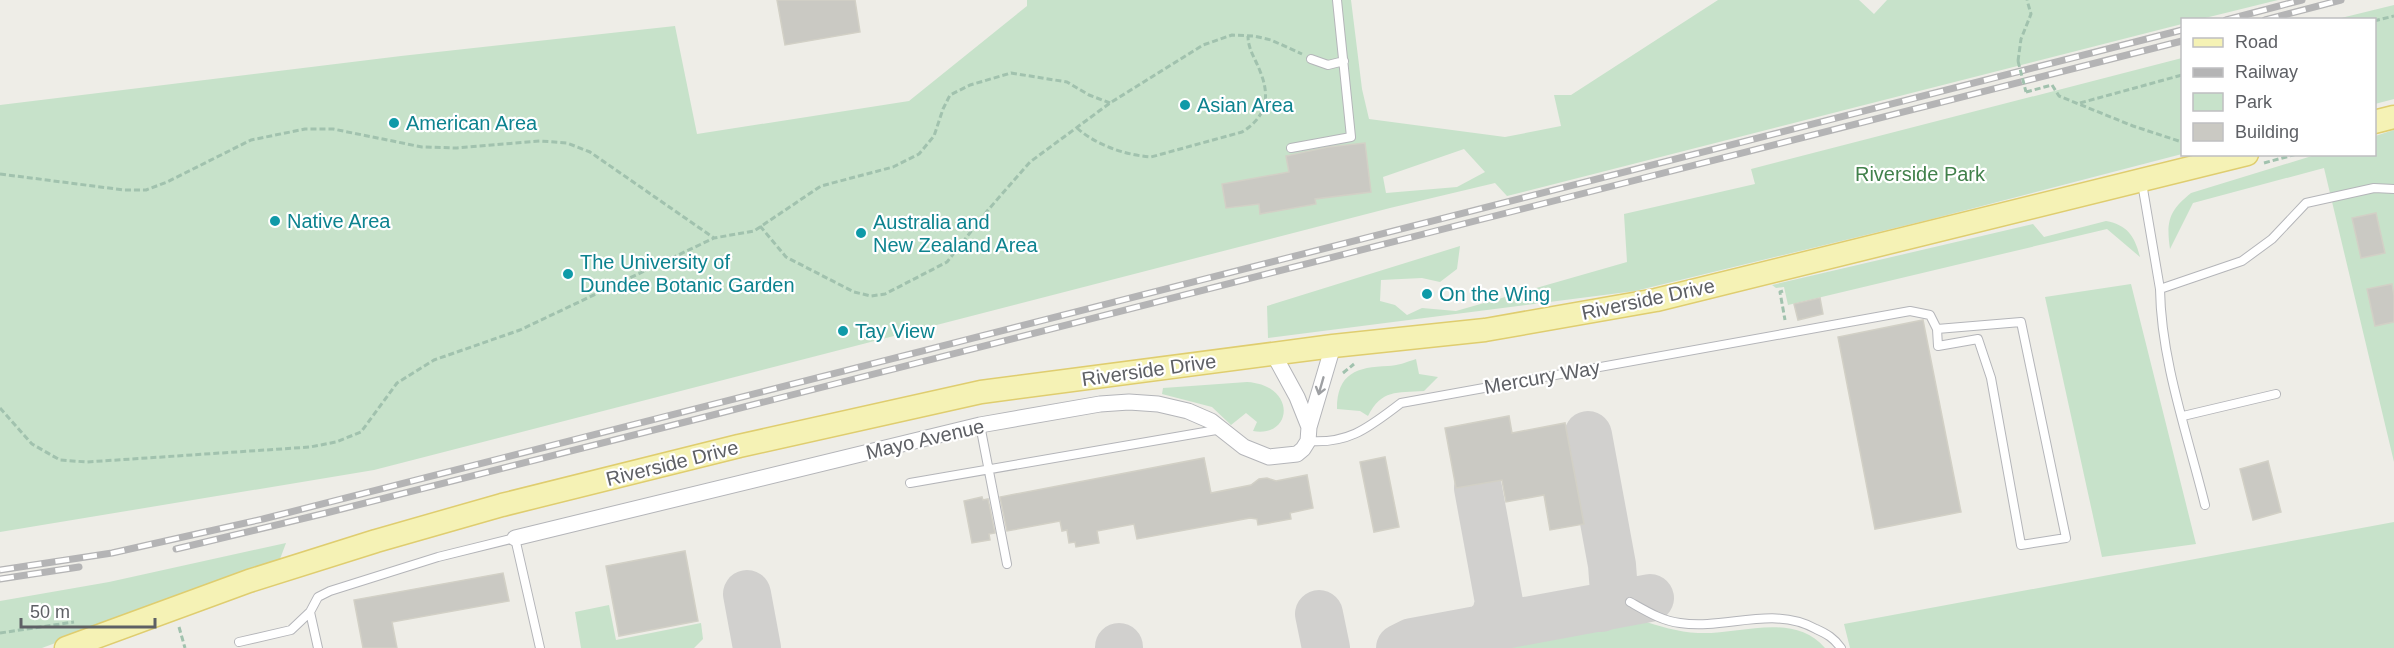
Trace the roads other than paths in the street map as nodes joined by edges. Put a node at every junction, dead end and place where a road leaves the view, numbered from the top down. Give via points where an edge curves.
1 (1337, 0) edge
2 (1311, 59) road end
3 (1344, 61) junction
4 (2394, 117) edge
5 (2376, 122) edge
6 (1291, 148) dead end
7 (2239, 156) edge
8 (2142, 181) junction
9 (2394, 189) edge
10 (2160, 289) junction
11 (1937, 329) junction
12 (1333, 346) junction
13 (1273, 353) junction
14 (2276, 394) dead end
15 (2183, 416) junction
16 (980, 425) junction
17 (1222, 429) junction
18 (1308, 434) junction
19 (988, 470) junction
20 (910, 483) dead end
21 (2205, 505) dead end
22 (515, 538) junction
23 (1006, 564) dead end
24 (1630, 602) dead end
25 (310, 612) junction
26 (239, 642) dead end
27 (66, 648) edge
28 (318, 648) edge
29 (540, 648) edge
30 (1841, 648) edge

1 - 3 lane
2 - 3 lane via 1328,65
3 - 6 lane via 1351,137
4 - 5 main road
7 - 8 main road, Riverside Drive
8 - 10 lane
8 - 12 main road, Riverside Drive via 1656,300 1485,330
9 - 10 lane via 2374,188 2306,203 2272,239 2242,261
10 - 15 lane via 2168,360
11 - 11 lane via 1938,346 1978,339 1991,378 2021,545 2066,538 2021,322
11 - 18 lane, Mercury Way via 1930,315 1910,311 1401,403 1357,435 1324,443
12 - 13 main road, Riverside Drive
12 -> 18 street
13 - 18 street
13 - 27 main road, Riverside Drive via 981,392 739,446 376,541 249,581
14 - 15 lane
15 - 21 lane
16 - 17 street, Mayo Avenue via 1129,402 1188,411
16 - 19 lane
16 - 22 street, Mayo Avenue
17 - 18 street, Mayo Avenue via 1244,447 1269,457 1297,454 1303,450
17 - 19 lane
19 - 20 lane
19 - 23 lane
22 - 25 lane via 330,591 318,597
22 - 29 lane
24 - 30 lane via 1679,623 1792,619 1835,639
25 - 26 lane via 291,630
25 - 28 lane

